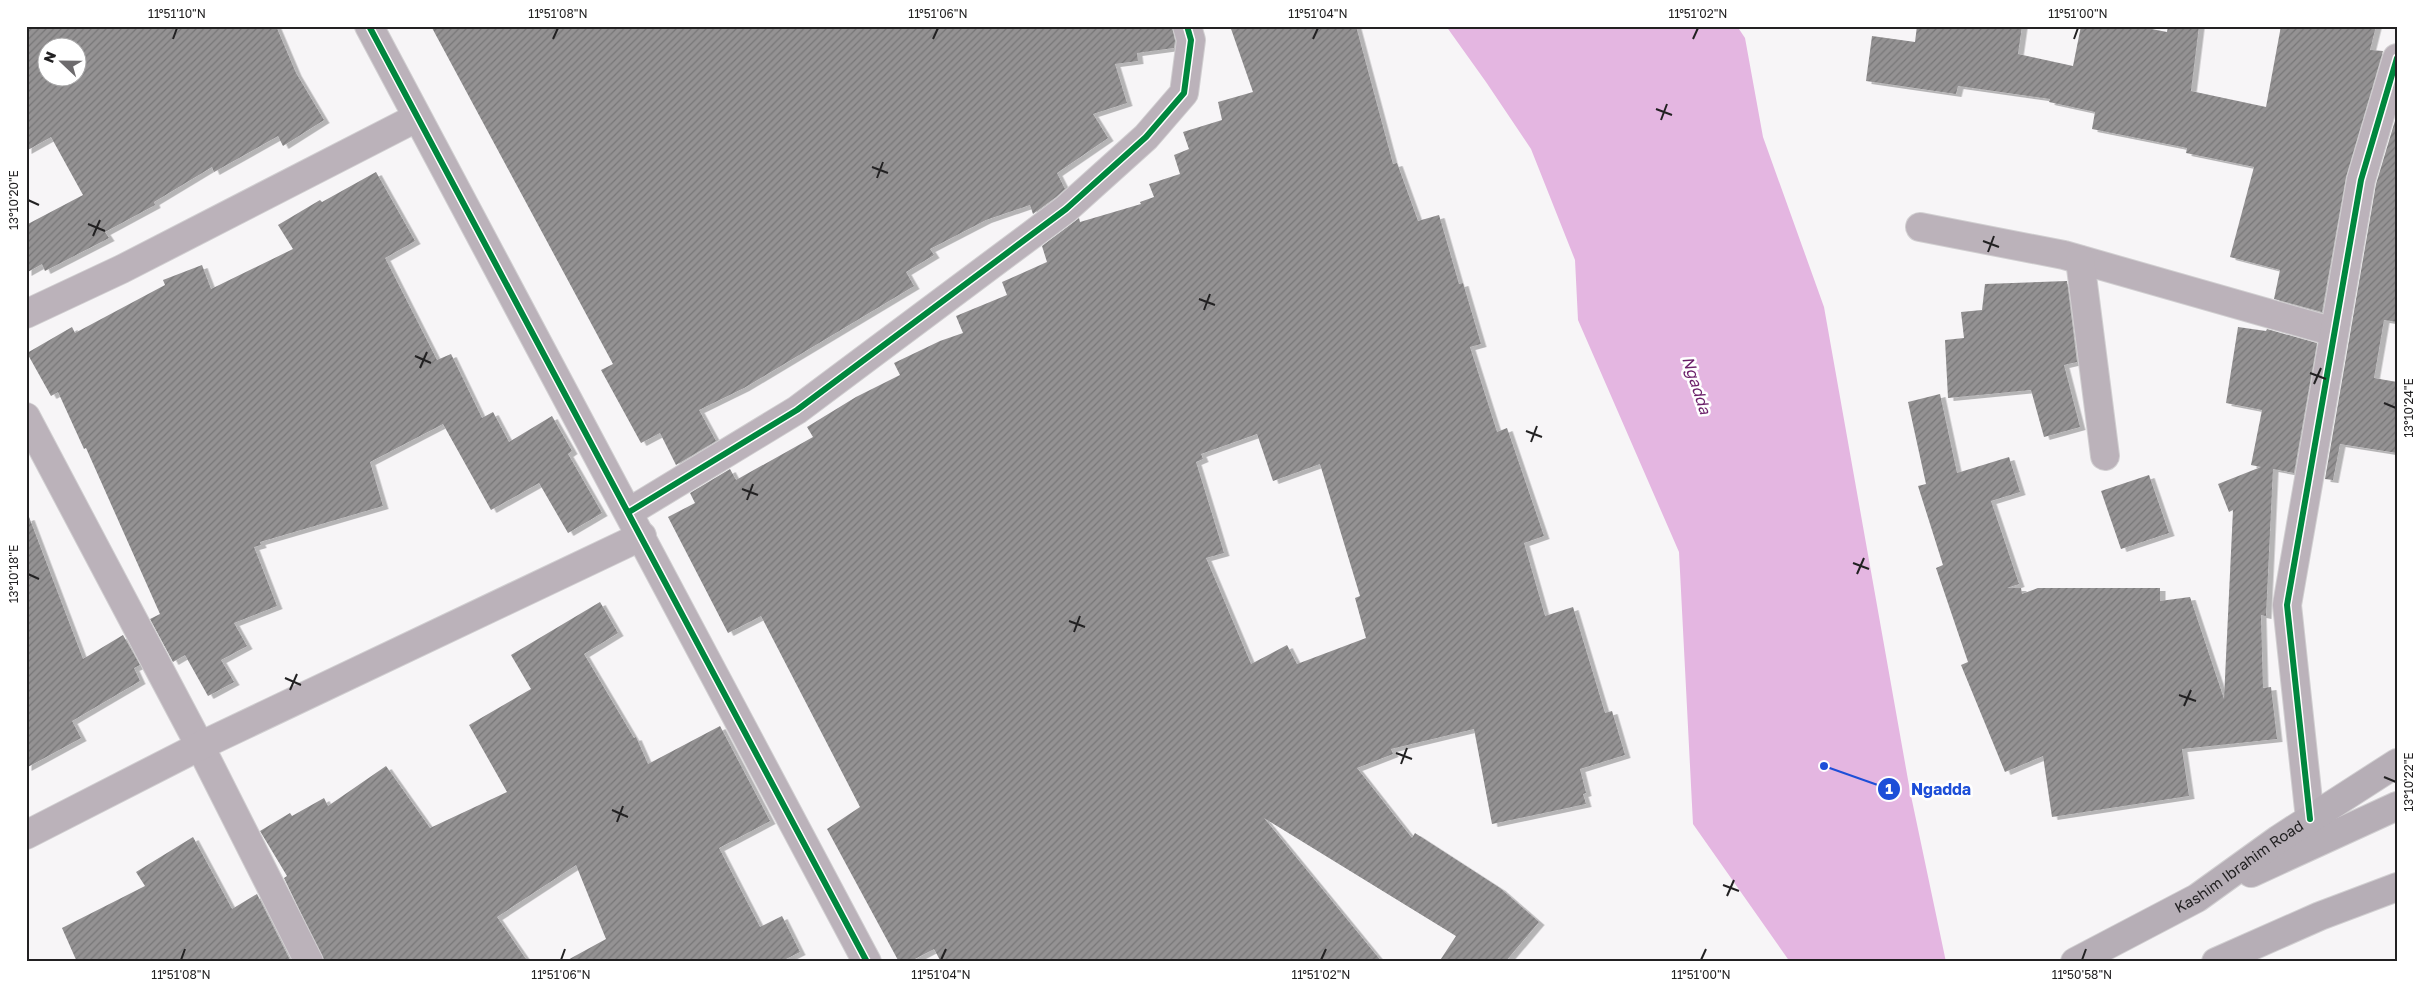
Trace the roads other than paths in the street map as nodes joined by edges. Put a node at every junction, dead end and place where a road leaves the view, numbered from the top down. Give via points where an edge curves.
1 (369, 26) edge
2 (1187, 26) edge
3 (2397, 58) edge
4 (416, 118) junction
5 (1920, 227) dead end
6 (2080, 260) junction
7 (26, 314) edge
8 (2334, 332) junction
9 (26, 417) edge
10 (2105, 456) dead end
11 (629, 512) junction
12 (642, 536) junction
13 (200, 746) junction
14 (2397, 763) edge
15 (2397, 806) edge
16 (2310, 819) junction
17 (26, 835) edge
18 (2397, 887) edge
19 (2197, 898) junction
20 (862, 960) edge
21 (308, 962) edge
22 (2075, 962) edge
23 (2216, 962) edge

1 - 4 street
2 - 11 street via 1191,40 1184,93 1146,137 1066,209 796,410
3 - 8 street via 2361,180
4 - 7 street via 122,269
4 - 11 street
5 - 6 street
6 - 8 street
6 - 10 street
8 - 16 street via 2287,605
9 - 13 street
11 - 12 street
12 - 13 street
12 - 20 street
13 - 17 street
13 - 21 street
14 - 16 highway, Kashim Ibrahim Road
15 - 19 highway
16 - 19 highway, Kashim Ibrahim Road
18 - 23 highway via 2320,916
19 - 22 highway, Kashim Ibrahim Road

